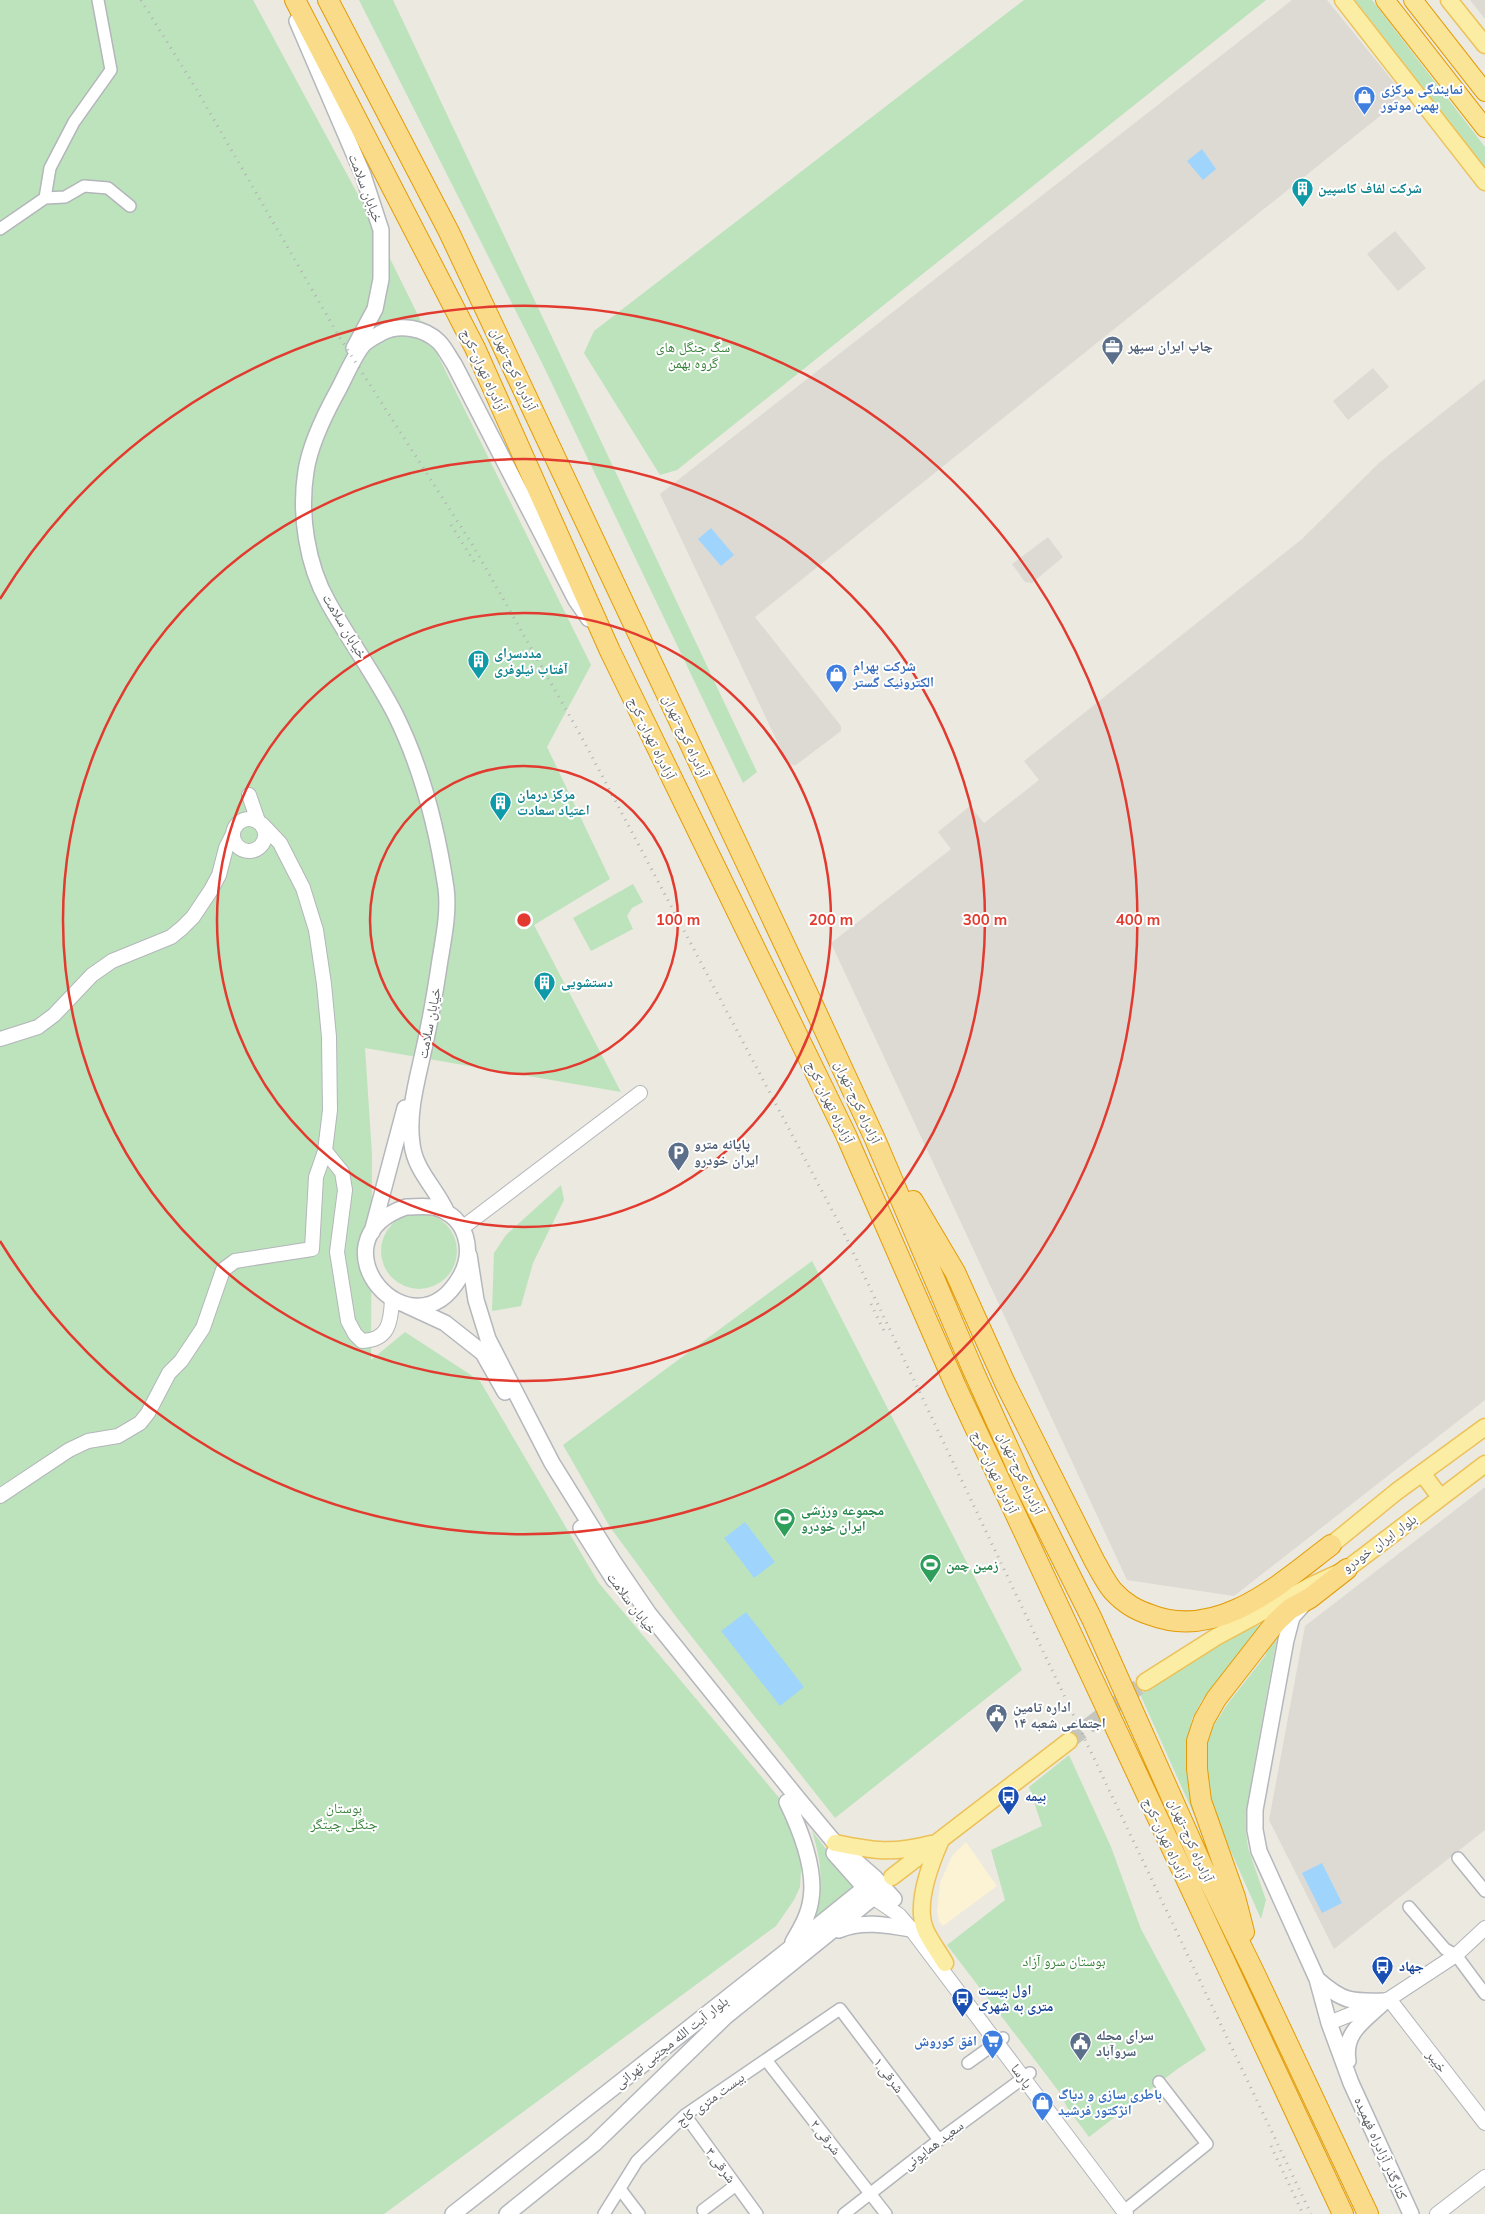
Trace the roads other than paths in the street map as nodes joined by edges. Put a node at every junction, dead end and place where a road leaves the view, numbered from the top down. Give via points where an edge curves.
1 (98, 0) edge
2 (289, 0) edge
3 (295, 0) edge
4 (328, 0) edge
5 (1343, 0) edge
6 (1385, 0) edge
7 (1413, 0) edge
8 (1449, 0) edge
9 (1485, 45) edge
10 (1485, 92) edge
11 (1485, 128) edge
12 (1485, 182) edge
13 (45, 198) junction
14 (130, 206) dead end
15 (0, 229) edge
16 (610, 651) junction
17 (369, 675) junction
18 (240, 821) junction
19 (260, 823) junction
20 (233, 834) junction
21 (250, 851) junction
22 (291, 861) junction
23 (222, 867) junction
24 (0, 1039) edge
25 (640, 1093) dead end
26 (875, 1139) junction
27 (325, 1151) junction
28 (447, 1213) junction
29 (462, 1228) junction
30 (372, 1232) junction
31 (469, 1255) junction
32 (392, 1299) junction
33 (406, 1305) junction
34 (1485, 1427) edge
35 (1485, 1464) edge
36 (1422, 1473) junction
37 (0, 1496) edge
38 (1440, 1498) junction
39 (1331, 1545) joint
40 (1347, 1569) junction
41 (1310, 1598) junction
42 (1145, 1682) tunnel mouth
43 (1069, 1741) tunnel mouth
44 (787, 1802) junction
45 (940, 1842) junction
46 (835, 1843) junction
47 (1458, 1858) dead end
48 (881, 1888) junction
49 (1485, 1891) edge
50 (1409, 1907) dead end
51 (1485, 1928) edge
52 (911, 1929) junction
53 (828, 1934) junction
54 (788, 1950) junction
55 (1456, 1955) junction
56 (945, 1962) junction
57 (1254, 1970) junction
58 (1317, 1979) junction
59 (1485, 1994) edge
60 (1387, 2000) junction
61 (840, 2009) joint
62 (1330, 2023) junction
63 (1001, 2040) junction
64 (766, 2060) junction
65 (968, 2063) dead end
66 (1027, 2076) junction
67 (1159, 2082) dead end
68 (1351, 2083) junction
69 (684, 2116) junction
70 (1485, 2123) edge
71 (938, 2140) junction
72 (1485, 2177) edge
73 (736, 2184) junction
74 (620, 2189) junction
75 (870, 2194) junction
76 (702, 2210) dead end
77 (1128, 2211) edge
78 (1413, 2212) edge
79 (453, 2214) edge
80 (507, 2214) edge
81 (604, 2214) edge
82 (639, 2214) edge
83 (758, 2214) edge
84 (844, 2214) edge
85 (886, 2214) edge
86 (1343, 2214) edge
87 (1368, 2214) edge
88 (1437, 2214) edge

1 - 13 street via 111,70 74,122 50,168
2 - 17 main road, خیابان سلامت via 363,175 381,230 381,279 375,309 305,442 296,506 311,579 328,617
3 - 16 highway, آزادراه تهران-کرج via 475,348
4 - 26 highway, آزادراه کرج-تهران via 449,232
5 - 12 main road
6 - 11 highway
7 - 10 highway
8 - 9 main road
13 - 14 street via 65,197 84,186 108,188
13 - 15 street
16 - 17 main road, خیابان سلامت via 576,600 454,364 439,342 419,330 404,327 385,331 364,344 330,405 306,470 303,504 313,567 327,601
16 - 86 highway, آزادراه تهران-کرج via 846,1135 957,1389
17 - 28 main road, خیابان سلامت via 396,716 416,763 434,822 446,891 446,922 411,1126 416,1160 426,1180 440,1196
17 - 30 main road, خیابان سلامت via 401,744 419,797 433,849 437,888 434,963 402,1123
18 - 19 street via 248,818
18 - 19 street via 249,795
18 - 20 street
19 - 21 street via 265,840
19 - 22 street via 280,843
20 - 21 street via 239,848
20 - 23 street
21 - 22 street via 273,852
21 - 23 street
22 - 27 street via 316,930 324,984 330,1037 330,1110
23 - 24 street via 193,917 171,937 112,961 92,975 38,1027
25 - 29 street
26 - 39 highway via 955,1272 1005,1383 1095,1562 1112,1590 1131,1608 1163,1620 1195,1622 1218,1617 1239,1609 1285,1581
26 - 57 highway, آزادراه کرج-تهران via 1021,1476 1092,1619 1204,1870
27 - 32 street via 342,1172 345,1190 338,1252 348,1321 355,1334 362,1340 374,1340 385,1333
27 - 37 street via 316,1177 312,1249 235,1261 223,1270 203,1328 169,1373 140,1423 118,1436 88,1441 69,1450
28 - 29 main road
28 - 30 main road via 435,1208 406,1207 380,1220
29 - 31 main road
30 - 32 main road via 366,1247 366,1262 375,1284
31 - 33 main road via 453,1289 439,1300 423,1305
31 - 46 main road, خیابان سلامت via 476,1300 488,1339 552,1463 613,1561 650,1614
32 - 33 main road
33 - 44 main road, خیابان سلامت via 445,1323 483,1353 596,1555
34 - 36 main road, بلوار ایران خودرو
35 - 38 main road, بلوار ایران خودرو
36 - 38 main road
36 - 39 main road, بلوار ایران خودرو
38 - 40 main road, بلوار ایران خودرو
40 - 41 highway
40 - 42 main road, بلوار ایران خودرو via 1201,1646
41 - 57 highway via 1290,1609 1276,1622 1234,1674 1204,1720 1197,1741 1202,1801 1235,1897
41 - 58 main road via 1292,1617 1286,1640 1255,1810 1255,1830 1259,1851
43 - 45 main road
44 - 48 main road, خیابان سلامت
44 - 54 main road via 801,1832 812,1898 805,1922
45 - 46 main road via 908,1850 881,1852
45 - 48 main road
45 - 56 main road via 930,1863 922,1905 924,1928
46 - 48 main road, خیابان سلامت
47 - 49 street
48 - 52 street, پارسا
48 - 53 main road, بلوار آیت الله مجتبی تهرانی
48 - 54 main road, بلوار آیت الله مجتبی تهرانی
48 - 56 street, پارسا
50 - 55 street via 1445,1949
51 - 55 street
52 - 53 main road via 860,1925
52 - 63 street, پارسا
53 - 80 main road, بلوار آیت الله مجتبی تهرانی via 725,2017 594,2144
54 - 79 main road, بلوار آیت الله مجتبی تهرانی
55 - 59 street
55 - 60 street
56 - 63 street, پارسا
57 - 87 highway, آزادراه کرج-تهران
58 - 60 main road via 1334,1994 1348,2000
58 - 62 main road
60 - 62 street
60 - 68 main road via 1354,2030 1348,2040
60 - 70 street, خیبر
61 - 64 street, بیست متری کاج
61 - 71 street, ۱ شرقی
62 - 68 main road
63 - 65 street
63 - 66 street, پارسا
64 - 69 street, بیست متری کاج
64 - 75 street, ۲ شرقی
66 - 71 street, سعید همایونی
66 - 77 street, پارسا
67 - 77 street via 1207,2144
68 - 78 main road, کنارگذر آزادراه فهمیده
69 - 73 street, ۳ شرقی
69 - 74 street, بیست متری کاج via 637,2161
71 - 75 street, سعید همایونی
72 - 88 street
73 - 76 street
73 - 83 street, ۳ شرقی
74 - 81 street, بیست متری کاج
74 - 82 street
75 - 84 street, سعید همایونی
75 - 85 street, ۲ شرقی

